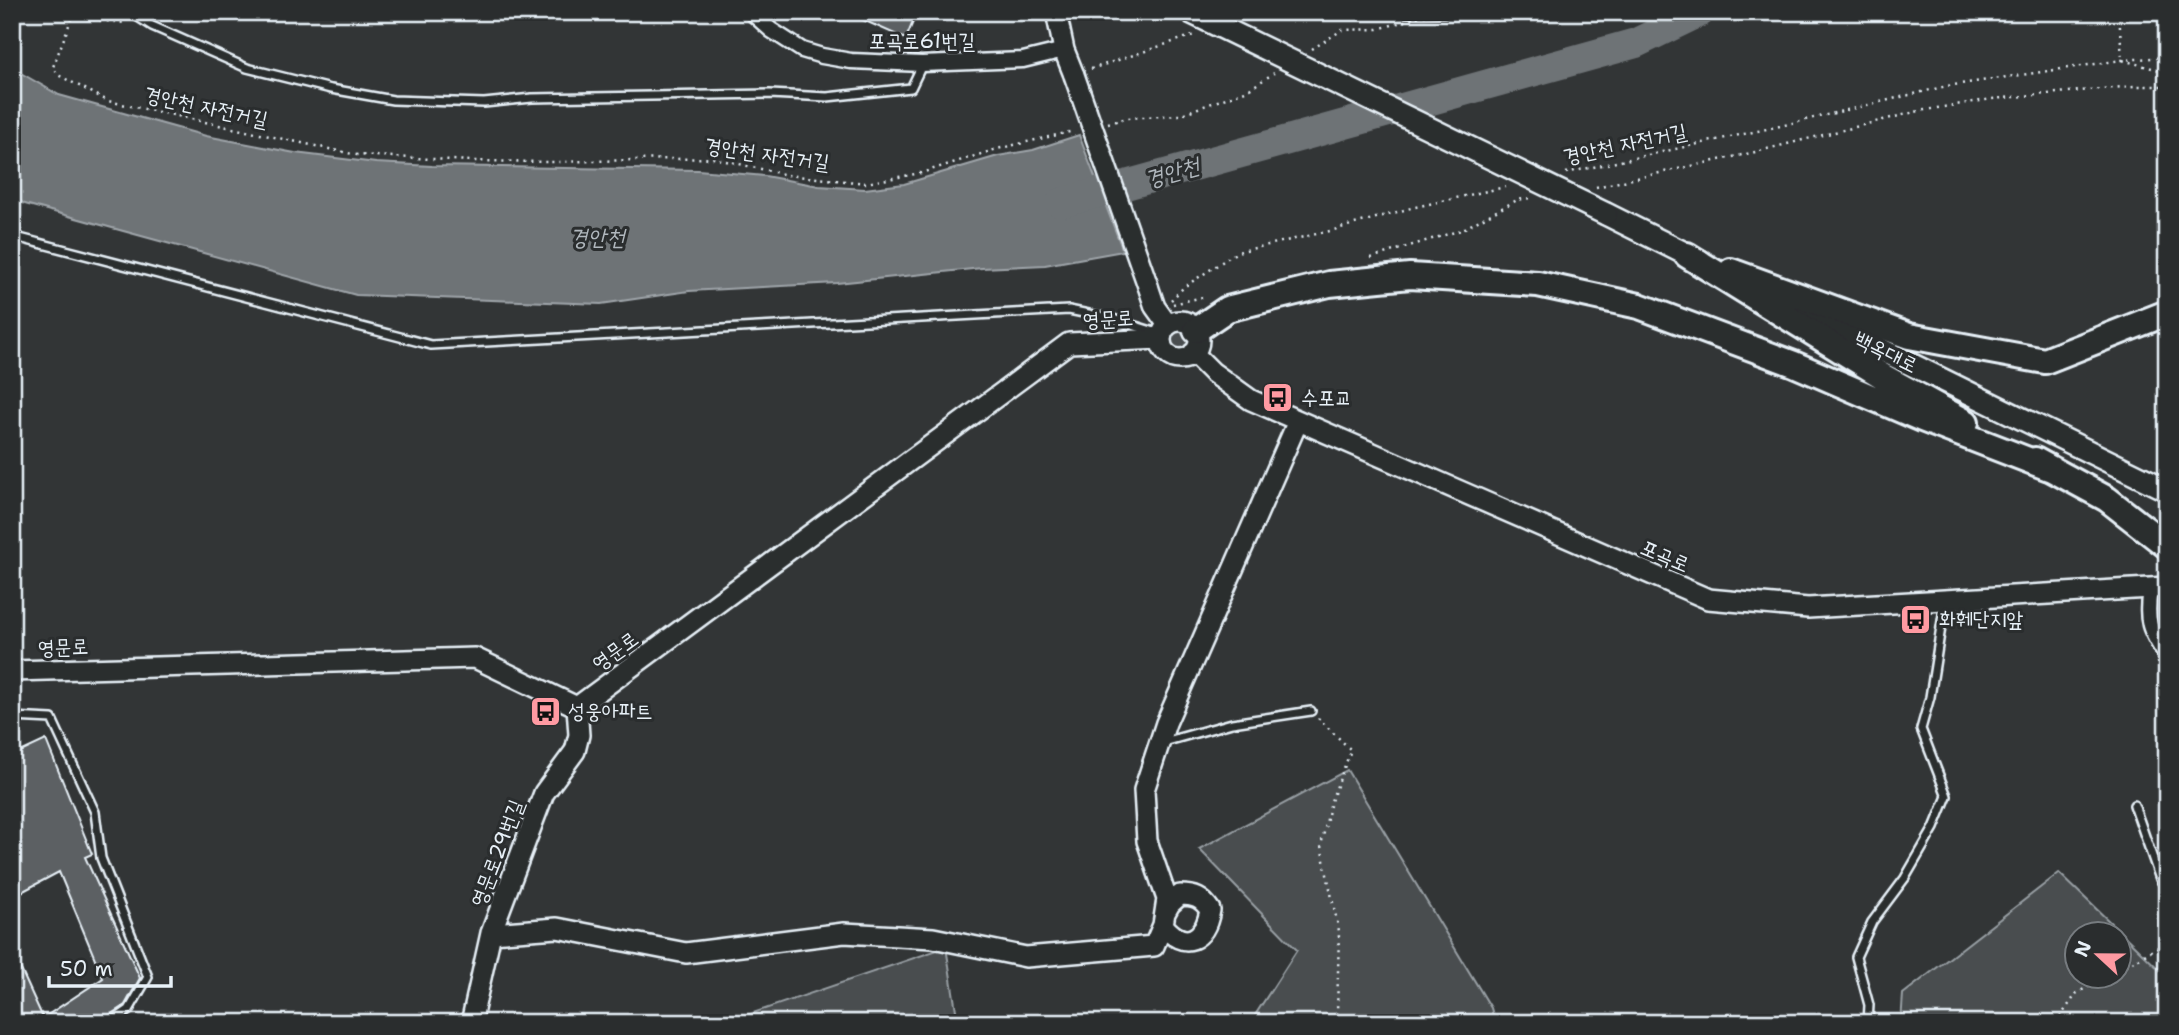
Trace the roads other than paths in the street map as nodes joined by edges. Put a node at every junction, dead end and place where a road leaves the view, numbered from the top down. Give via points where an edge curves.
1 (130, 12) edge
2 (751, 12) edge
3 (1056, 12) edge
4 (1190, 12) edge
5 (1064, 50) junction
6 (922, 64) junction
7 (12, 236) edge
8 (1687, 255) junction
9 (2167, 313) edge
10 (1164, 326) junction
11 (1194, 341) junction
12 (1298, 421) junction
13 (2049, 468) junction
14 (2167, 490) edge
15 (2167, 545) edge
16 (2158, 588) edge
17 (1946, 600) junction
18 (2167, 657) edge
19 (12, 671) edge
20 (577, 707) junction
21 (1311, 711) road end
22 (12, 717) edge
23 (1159, 743) junction
24 (2134, 805) dead end
25 (2167, 889) edge
26 (491, 933) junction
27 (110, 1023) edge
28 (471, 1023) edge
29 (1868, 1023) edge

1 - 6 lane via 247,68 393,100 484,103 532,98 827,97 911,88
2 - 6 street, 포곡로61번길 via 787,41 822,57
3 - 5 street
4 - 8 main road, 백옥대로, bridge
5 - 6 street, 포곡로61번길 via 1023,61
5 - 10 street, bridge
7 - 10 lane via 431,345 1069,310
8 - 9 highway via 1909,335 2045,361
8 - 13 highway via 1884,377
8 - 14 main road, 백옥대로
10 - 11 street via 1187,322
10 - 11 street via 1163,349 1172,358 1185,358
10 - 20 street, 영문로 via 1069,343
11 - 12 street, 포곡로 via 1212,372 1251,400
11 - 13 highway via 1227,309 1329,284 1410,276 1538,284 1639,306
12 - 17 street, 포곡로 via 1708,599 1808,608
12 - 23 street
13 - 15 highway via 2107,499
16 - 17 street, 포곡로
16 - 18 street via 2147,610 2151,633
17 - 29 lane via 1921,729 1947,796 1934,828 1905,878 1871,922 1856,957 1869,1005
19 - 20 street, 영문로 via 475,658
20 - 26 street, 영문로29번길 via 575,751 544,793
21 - 23 lane via 1232,723
22 - 27 lane via 52,719 95,812 101,858 148,977 130,1010
23 - 26 street via 1144,790 1147,841 1167,899 1154,946 1026,957 933,938 844,933 685,953 557,928
24 - 25 lane
26 - 28 street, 영문로29번길

